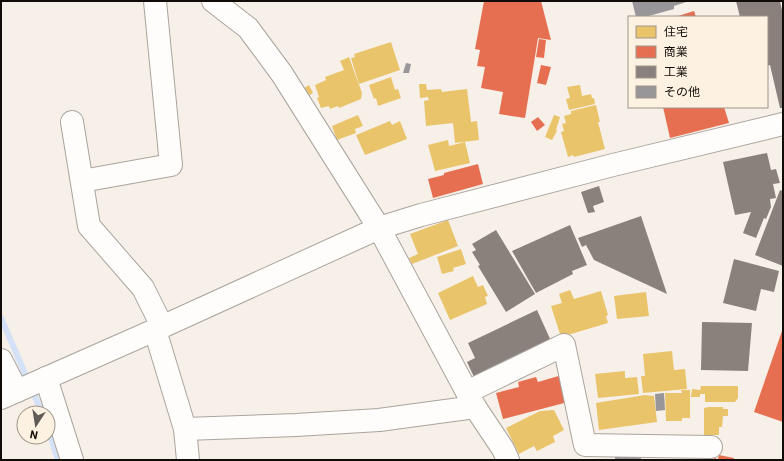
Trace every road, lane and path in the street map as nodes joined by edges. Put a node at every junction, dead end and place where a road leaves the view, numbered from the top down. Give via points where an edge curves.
1 (155, 1) edge
2 (214, 1) edge
3 (72, 122) dead end
4 (783, 124) edge
5 (82, 181) junction
6 (379, 228) junction
7 (159, 328) junction
8 (1, 360) edge
9 (44, 379) junction
10 (13, 393) edge
11 (471, 399) junction
12 (185, 429) junction
13 (711, 447) dead end
14 (72, 460) edge
15 (188, 460) edge
16 (508, 460) edge

1 - 5 street via 171,165
2 - 6 street via 248,28 282,74
3 - 5 street
4 - 6 street via 598,169
5 - 7 street via 89,226 143,288
6 - 7 street
6 - 11 street
7 - 9 street
7 - 12 street
8 - 10 street
9 - 10 street
9 - 14 street
11 - 12 street via 379,420
11 - 13 street via 564,345 585,445
11 - 16 street
12 - 15 street

